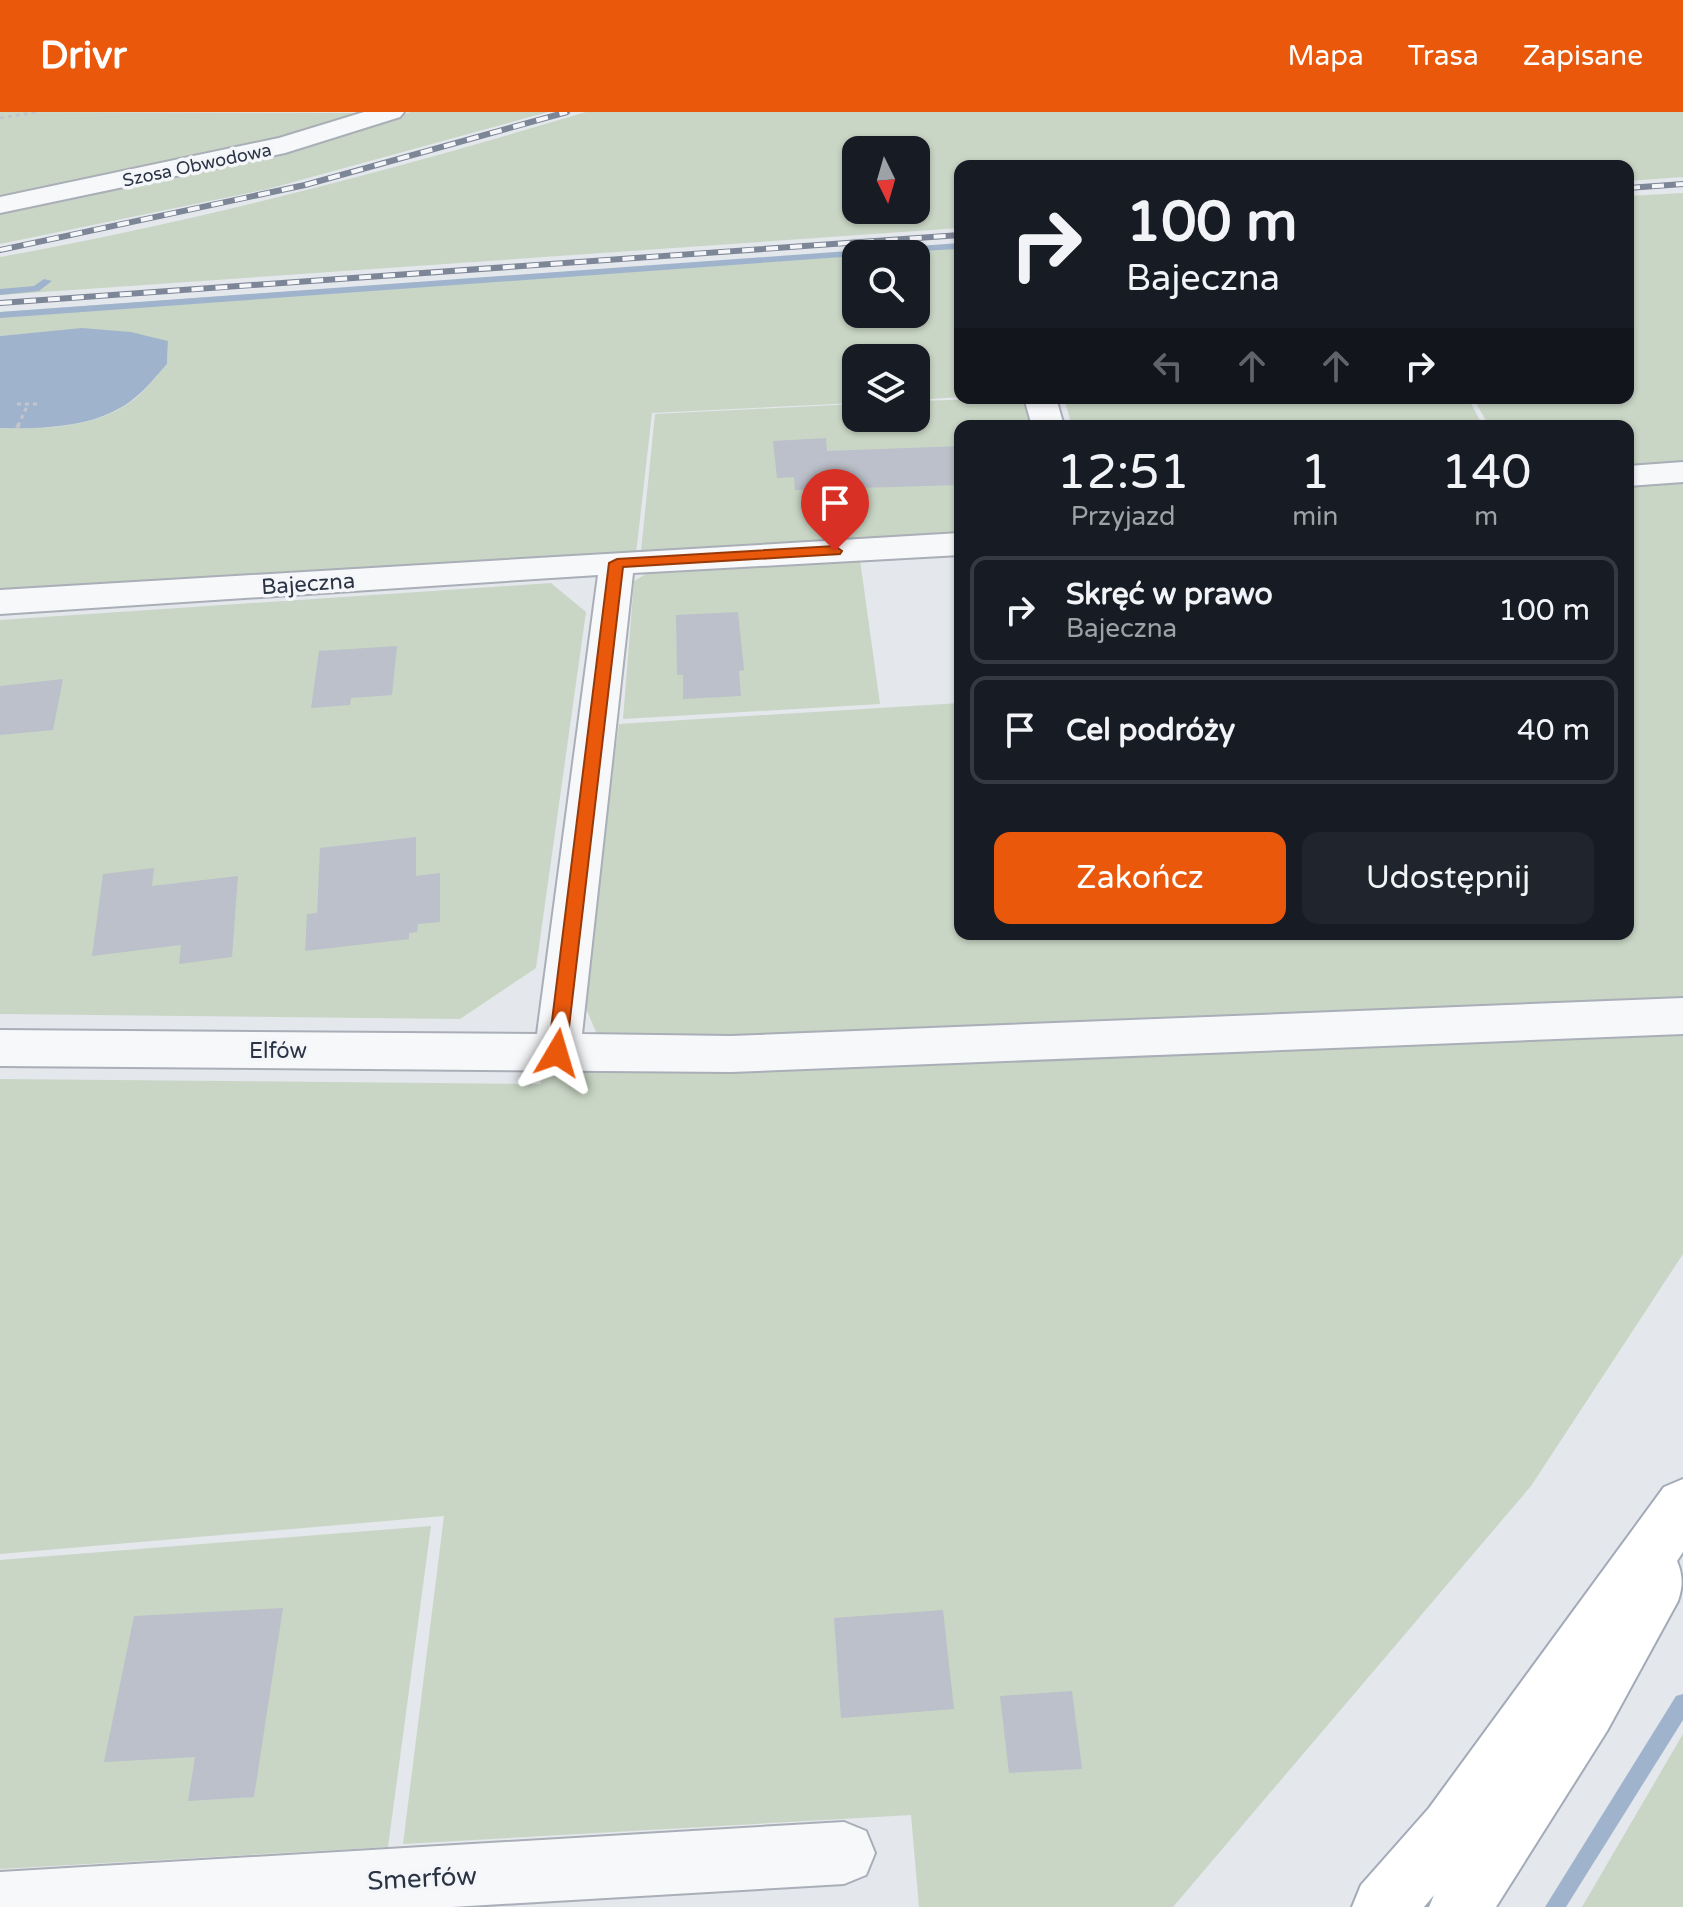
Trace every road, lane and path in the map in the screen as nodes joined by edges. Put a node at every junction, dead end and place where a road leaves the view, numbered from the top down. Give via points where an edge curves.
1 (37, 112) edge
2 (391, 112) edge
3 (0, 118) edge
4 (0, 205) edge
5 (17, 404) dead end
6 (28, 404) junction
7 (37, 404) dead end
8 (17, 428) dead end
9 (1683, 472) edge
10 (1634, 476) edge
11 (954, 544) edge
12 (617, 563) junction
13 (0, 602) edge
14 (1683, 1016) edge
15 (0, 1048) edge
16 (557, 1053) junction
17 (1683, 1506) edge
18 (1683, 1536) edge
19 (844, 1853) dead end
20 (0, 1903) edge
21 (1383, 1907) edge
22 (1460, 1907) edge

1 - 3 path
2 - 4 street, Szosa Obwodowa via 285,145
5 - 6 path
6 - 7 path
6 - 8 path
9 - 10 street
11 - 12 street, Bajeczna
12 - 13 street, Bajeczna
12 - 16 street
14 - 16 street, Elfów via 731,1054
15 - 16 street, Elfów
17 - 21 main road via 1450,1829
18 - 22 main road via 1586,1710
19 - 20 street, Smerfów

